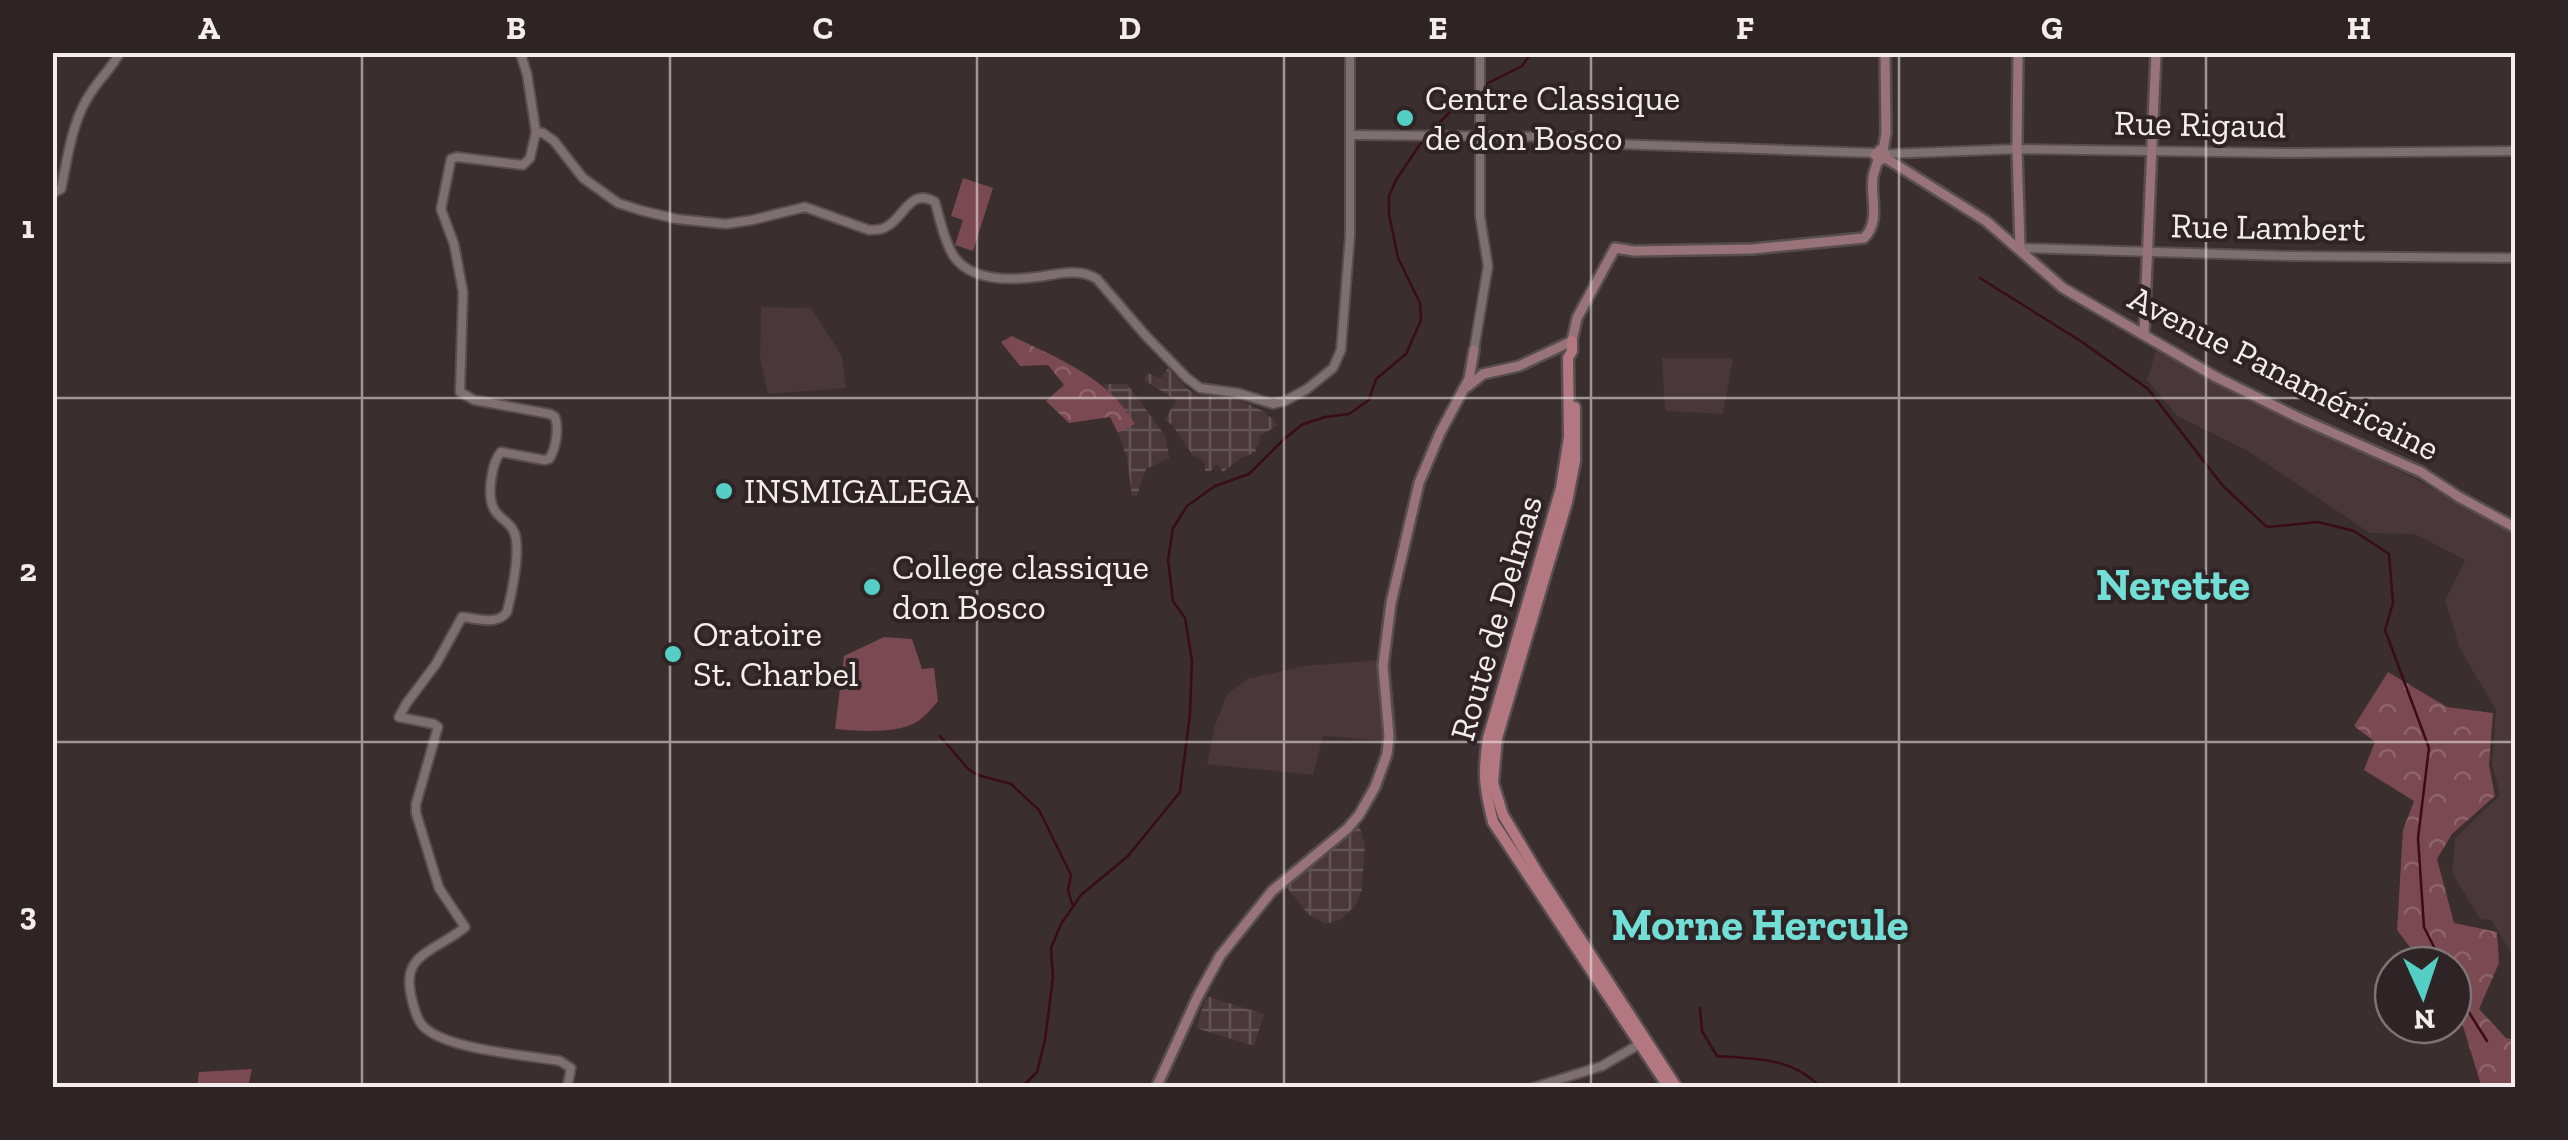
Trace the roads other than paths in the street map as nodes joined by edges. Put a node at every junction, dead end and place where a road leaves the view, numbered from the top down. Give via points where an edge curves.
1 (120, 52) edge
2 (520, 52) edge
3 (1350, 52) edge
4 (1480, 52) edge
5 (1885, 52) edge
6 (2018, 52) edge
7 (2156, 52) edge
8 (536, 132) junction
9 (1350, 135) junction
10 (1480, 136) junction
11 (2017, 149) junction
12 (2516, 150) edge
13 (2152, 151) junction
14 (1881, 155) junction
15 (52, 193) edge
16 (2020, 248) junction
17 (2149, 253) junction
18 (2516, 258) edge
19 (2144, 334) junction
20 (1572, 346) junction
21 (1474, 350) junction
22 (1492, 372) junction
23 (1463, 390) junction
24 (2516, 528) edge
25 (1643, 1042) junction
26 (567, 1088) edge
27 (1156, 1088) edge
28 (1532, 1088) edge
29 (1669, 1088) edge
30 (1677, 1088) edge

1 - 15 street via 80,114 60,189
2 - 8 street
3 - 9 street
4 - 10 street
5 - 14 main road
6 - 11 main road
7 - 13 main road
8 - 9 street via 618,203 677,219 726,224 805,207 877,230 911,202 927,198 964,268 1011,278 1090,274 1193,384 1272,404 1308,389 1333,368 1341,350
8 - 26 street via 522,164 451,159 442,209 463,292 460,392 556,417 553,454 549,459 501,452 496,458 492,506 514,530 516,544 506,612 495,620 462,617 399,717 438,727 416,813 439,888 465,927 421,956 409,974 421,1023 448,1039 560,1061 571,1068
9 - 10 street, Rue Rigaud
10 - 14 street, Rue Rigaud
10 - 21 street via 1488,266
11 - 13 street, Rue Rigaud
11 - 14 street, Rue Rigaud
11 - 16 main road
12 - 13 street, Rue Rigaud
13 - 17 main road
14 - 16 main road, Avenue Panaméricaine
14 - 20 main road, Route de Delmas via 1873,176 1874,220 1864,238 1752,249 1615,248 1577,318
16 - 17 street, Rue Lambert
16 - 19 main road, Avenue Panaméricaine via 2063,288
17 - 18 street, Rue Lambert
17 - 19 main road
19 - 24 main road, Avenue Panaméricaine via 2216,377 2421,472
20 - 22 main road
20 - 25 main road, Route de Delmas via 1574,461 1567,502 1497,738 1493,783 1503,816
21 - 22 main road
21 - 23 main road
22 - 23 main road
23 - 27 main road via 1419,483 1391,603 1383,666 1389,736 1376,787 1359,816 1272,891 1220,956
25 - 28 street via 1602,1066
25 - 29 main road, Route de Delmas
25 - 30 main road, Route de Delmas

